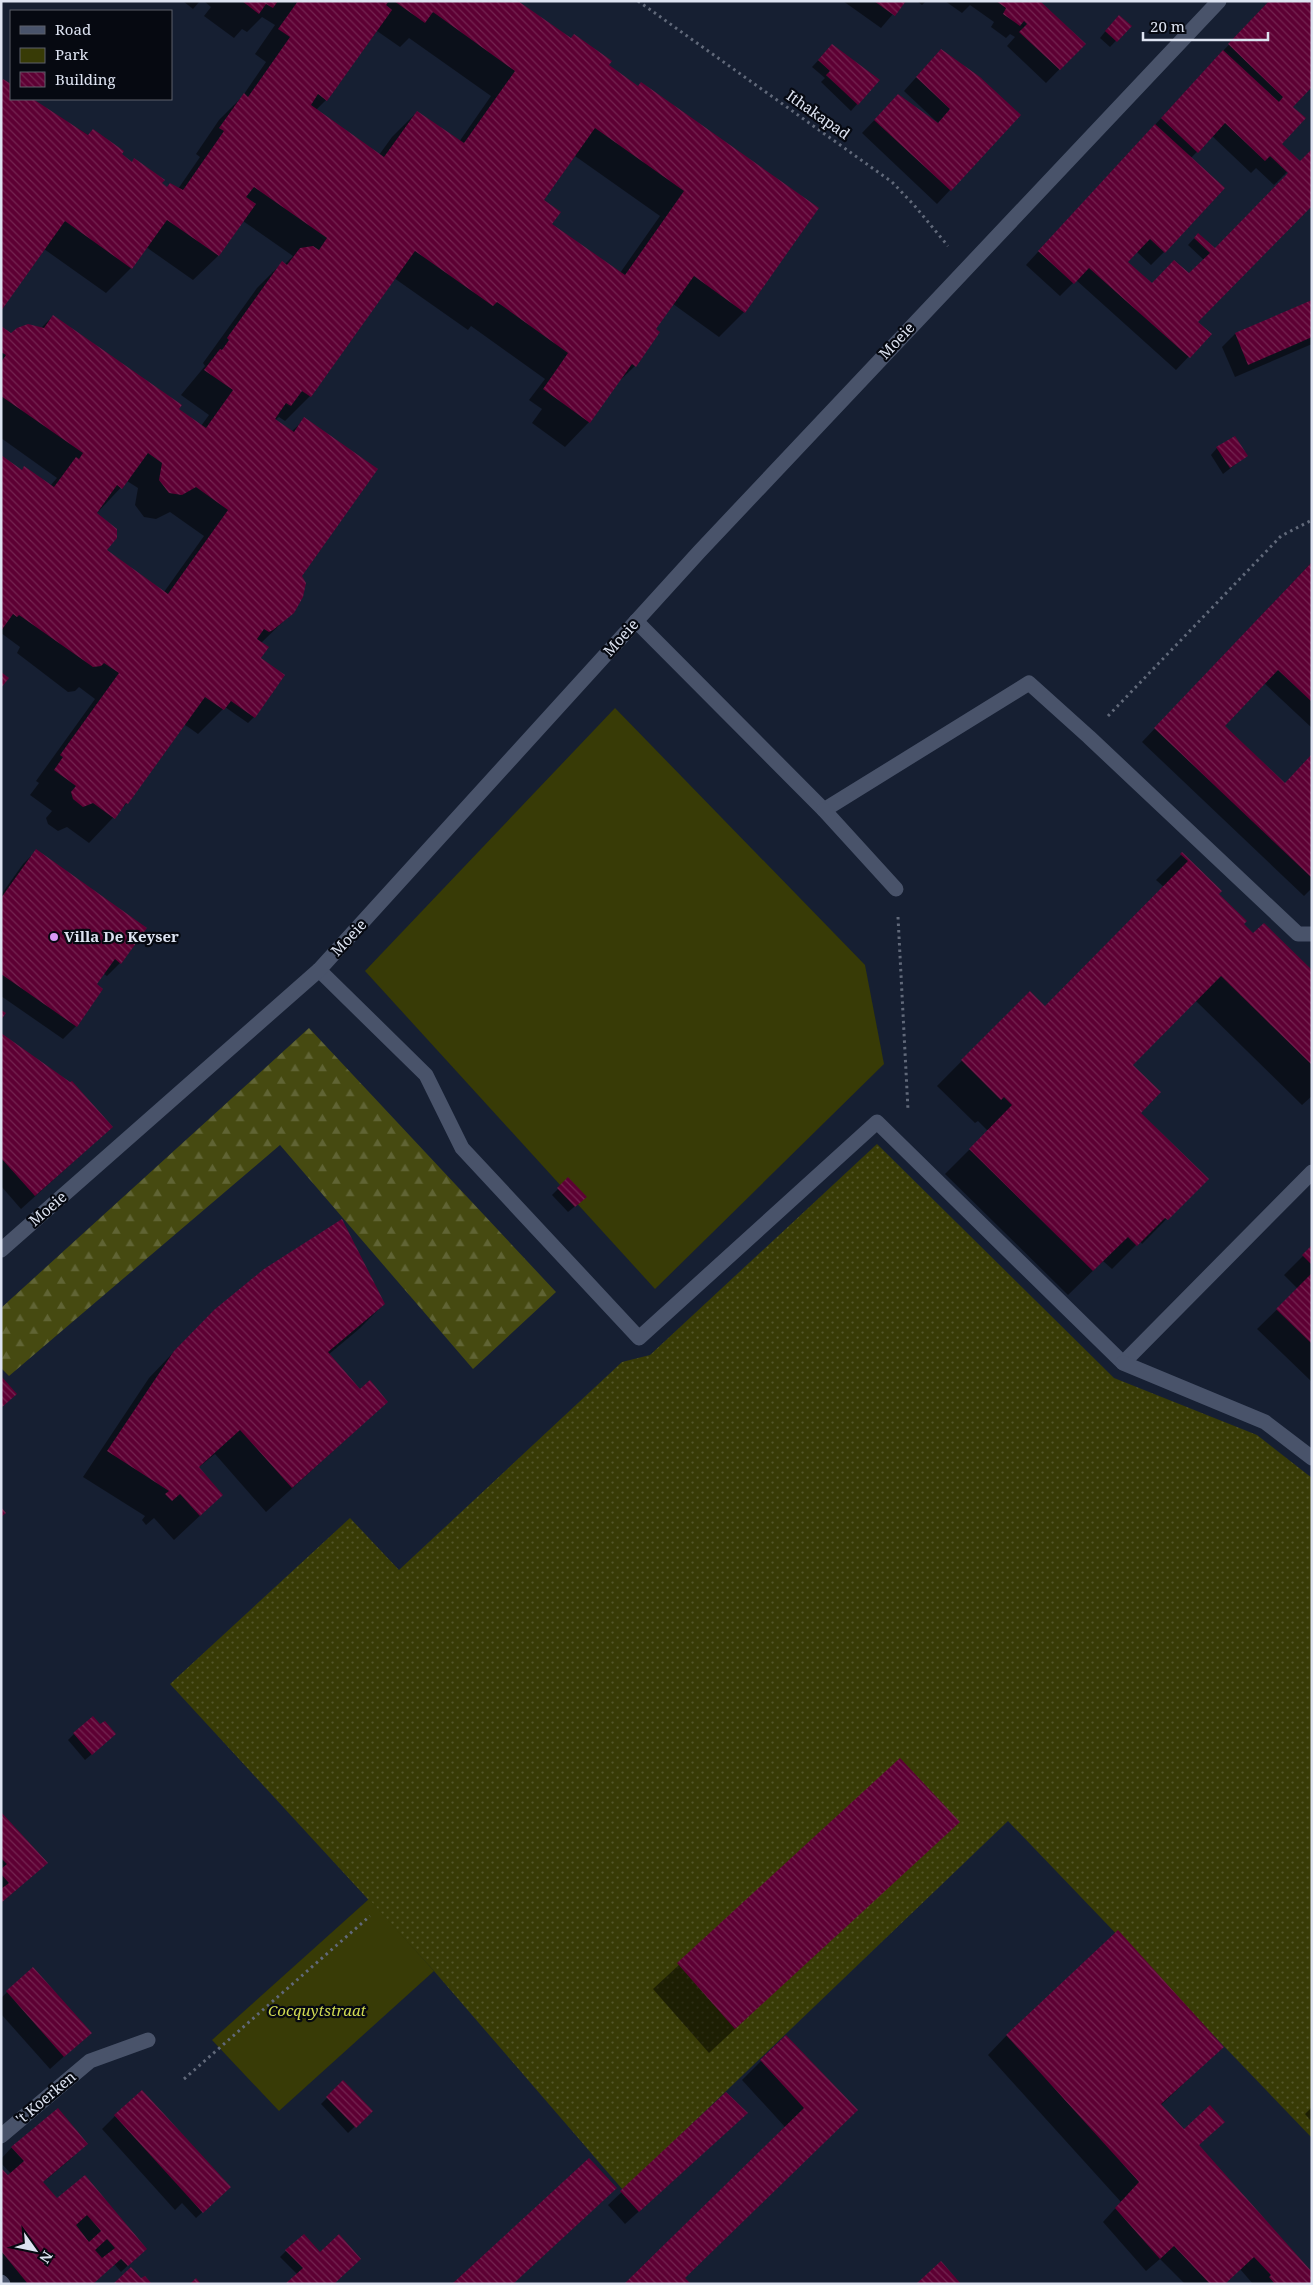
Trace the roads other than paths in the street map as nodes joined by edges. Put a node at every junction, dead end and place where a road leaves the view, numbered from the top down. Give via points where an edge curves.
1 (1219, 1) edge
2 (636, 621) junction
3 (824, 810) junction
4 (896, 890) road end
5 (1312, 934) edge
6 (319, 970) junction
7 (1312, 1172) edge
8 (1, 1250) edge
9 (1123, 1363) junction
10 (1312, 1458) edge
11 (148, 2040) dead end
12 (1, 2136) edge

1 - 2 street, Moeie
2 - 3 street
2 - 6 street, Moeie
3 - 4 street
3 - 5 street via 1029,683 1298,934
6 - 8 street, Moeie
6 - 9 street via 426,1075 462,1148 640,1338 877,1122
7 - 9 street
9 - 10 street via 1266,1422
11 - 12 street, 't Koerken via 90,2061

